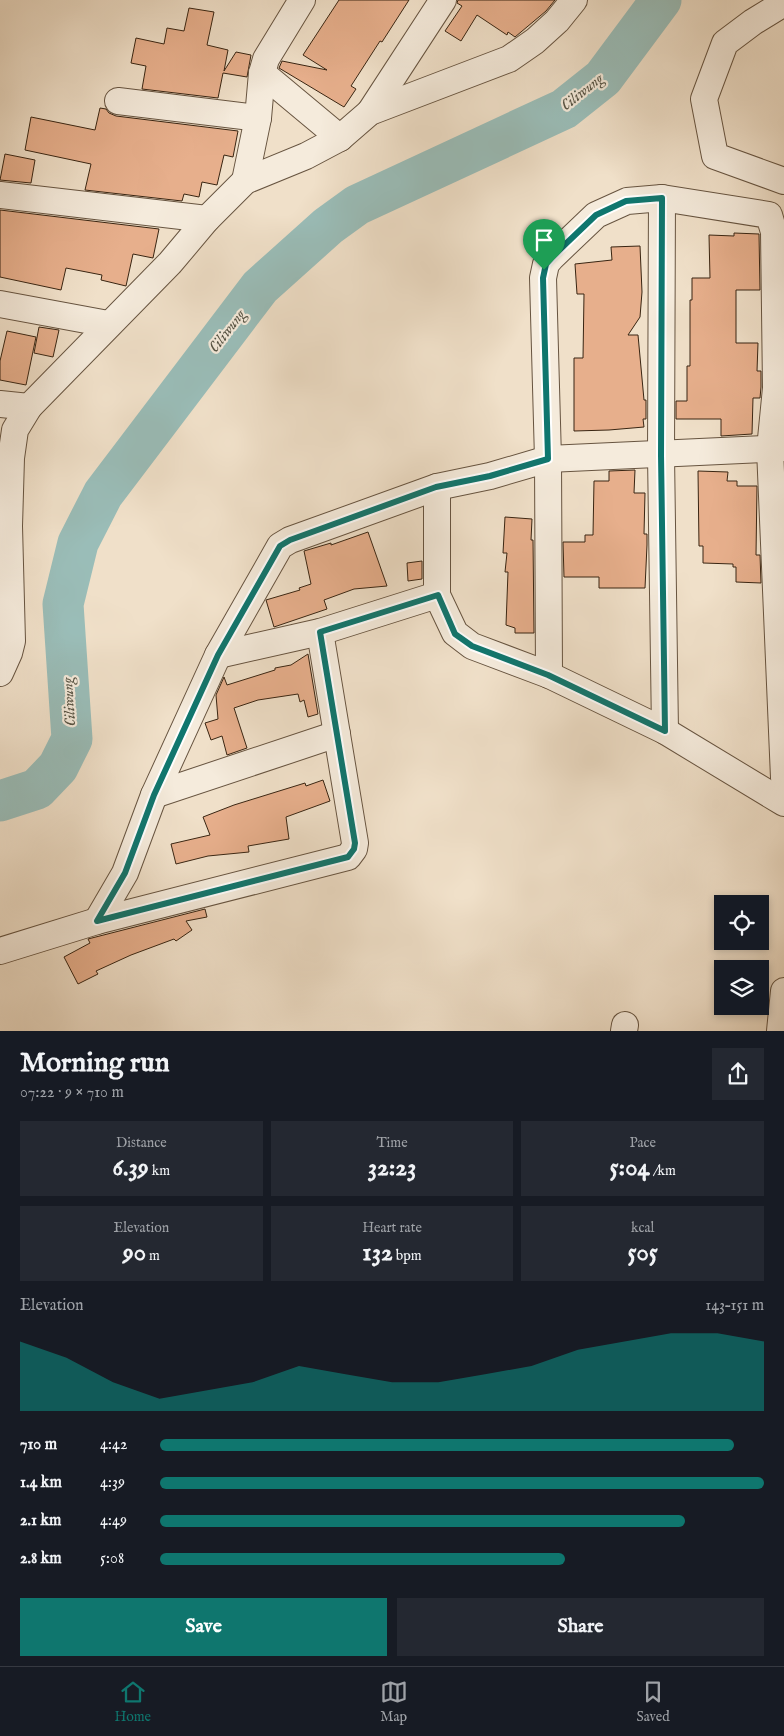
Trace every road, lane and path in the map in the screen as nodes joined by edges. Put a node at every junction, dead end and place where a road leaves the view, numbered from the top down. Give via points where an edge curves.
1 (302, 0) edge
2 (443, 0) edge
3 (574, 0) edge
4 (784, 3) edge
5 (262, 73) junction
6 (118, 101) dead end
7 (370, 112) junction
8 (258, 118) junction
9 (340, 138) junction
10 (245, 181) junction
11 (784, 181) edge
12 (0, 195) edge
13 (662, 198) junction
14 (207, 219) junction
15 (0, 304) edge
16 (108, 324) junction
17 (780, 380) edge
18 (0, 404) edge
19 (29, 406) junction
20 (777, 448) edge
21 (661, 455) junction
22 (548, 459) junction
23 (436, 487) junction
24 (5, 500) edge
25 (438, 595) junction
26 (320, 632) junction
27 (6, 640) edge
28 (218, 655) junction
29 (0, 673) edge
30 (548, 675) junction
31 (665, 731) junction
32 (337, 734) junction
33 (784, 778) edge
34 (154, 795) junction
35 (784, 804) edge
36 (97, 921) junction
37 (0, 951) edge
38 (784, 991) edge
39 (780, 1031) edge

1 - 5 street via 266,59
2 - 7 street
3 - 7 street via 557,22 509,59
4 - 11 street via 725,43 704,99 715,156
5 - 8 street
5 - 9 street
6 - 8 street
7 - 9 street
8 - 10 street
9 - 10 street
10 - 14 street
12 - 14 street
13 - 17 street via 769,215 774,232
13 - 21 street
13 - 22 street via 626,201 596,215 546,264 543,278
14 - 16 street via 170,262
15 - 16 street
16 - 19 street
17 - 20 street
18 - 19 street
19 - 24 street via 15,430
20 - 21 street
20 - 33 street
21 - 22 street
21 - 31 street
22 - 23 street
22 - 30 street
23 - 25 street
23 - 28 street via 280,546
24 - 27 street via 8,526
25 - 26 street
25 - 30 street via 455,634 472,646
26 - 28 street
26 - 32 street
27 - 29 street via 9,654
28 - 34 street
30 - 31 street
31 - 35 street
32 - 34 street
32 - 36 street via 355,843 348,857
34 - 36 street via 125,873
36 - 37 street
38 - 39 street

